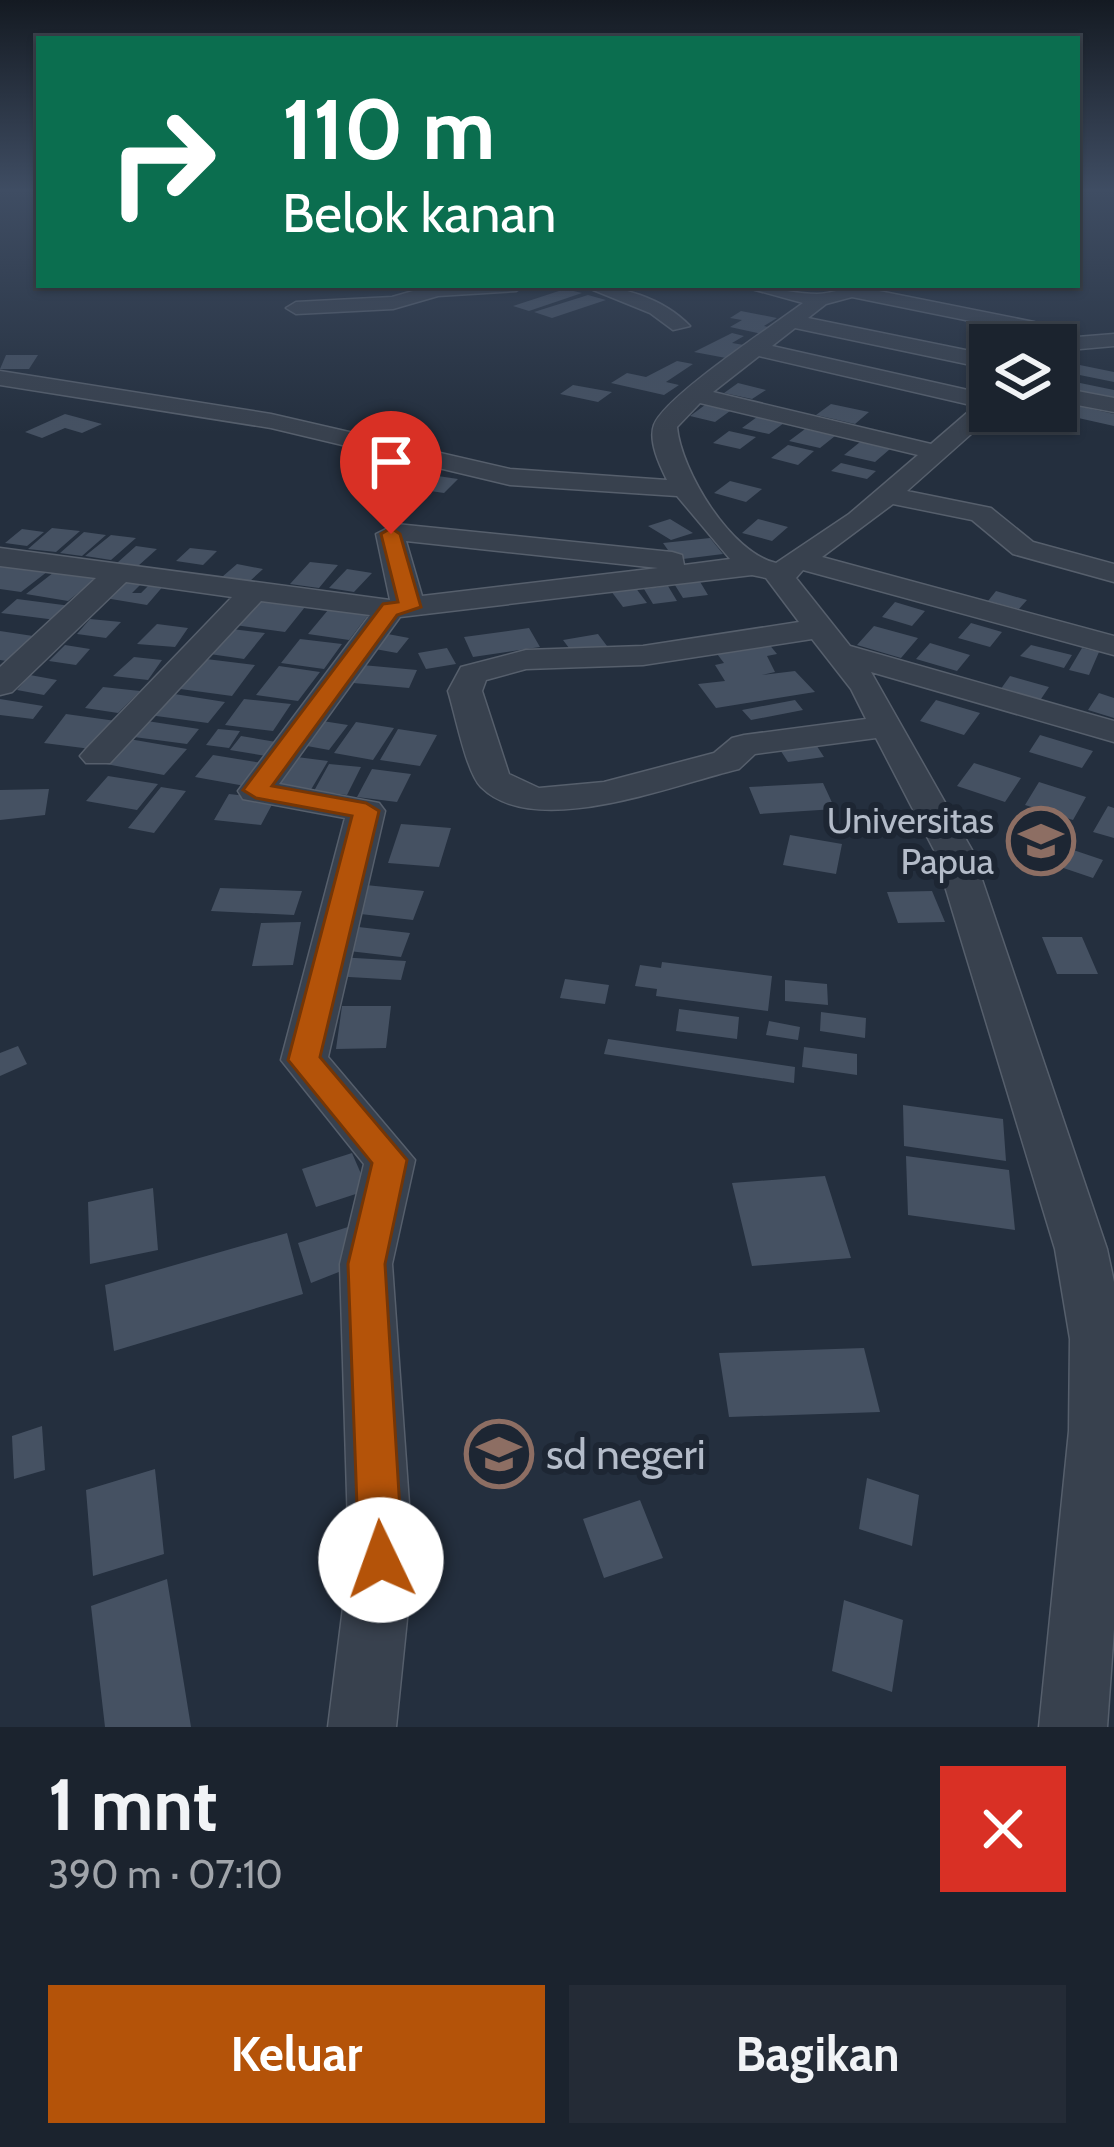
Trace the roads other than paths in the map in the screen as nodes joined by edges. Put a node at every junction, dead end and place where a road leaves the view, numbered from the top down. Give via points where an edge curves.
1 (468, 288) edge
2 (599, 288) edge
3 (761, 288) edge
4 (854, 288) edge
5 (819, 300) junction
6 (296, 308) dead end
7 (795, 322) junction
8 (1016, 324) edge
9 (680, 326) dead end
10 (1114, 340) edge
11 (1077, 343) edge
12 (757, 349) junction
13 (969, 358) edge
14 (1077, 358) edge
15 (1114, 364) edge
16 (0, 378) edge
17 (695, 395) junction
18 (969, 398) edge
19 (1077, 398) edge
20 (1114, 405) edge
21 (969, 421) edge
22 (934, 452) junction
23 (686, 489) junction
24 (887, 495) junction
25 (0, 557) edge
26 (766, 567) junction
27 (1114, 573) edge
28 (117, 575) junction
29 (251, 593) junction
30 (400, 608) junction
31 (831, 640) junction
32 (1114, 646) edge
33 (0, 686) edge
34 (887, 726) junction
35 (1114, 732) edge
36 (98, 756) dead end
37 (362, 1727) edge
38 (1073, 1727) edge

1 - 6 street via 386,304
2 - 9 street
3 - 5 street
4 - 5 street
4 - 8 street
5 - 7 street
7 - 12 street
7 - 13 street
10 - 11 street
12 - 17 street
12 - 18 street
14 - 15 street
16 - 23 street via 271,421 510,477
17 - 22 street
17 - 23 street via 665,426
19 - 20 street
21 - 22 street
22 - 24 street
23 - 26 street
24 - 26 street via 860,520
24 - 27 street via 966,510 958,528
25 - 28 street
26 - 30 street
26 - 30 street via 396,532
26 - 31 street
26 - 32 street
28 - 29 street
28 - 33 street
29 - 30 street
29 - 36 street
30 - 37 street via 256,790 366,811 304,1060 390,1160 366,1264 381,1560
31 - 34 street
31 - 34 street via 554,656 483,669 465,691 493,779 526,799 579,796 726,761 744,745
31 - 35 street
34 - 38 street via 953,850 1081,1250 1098,1339

